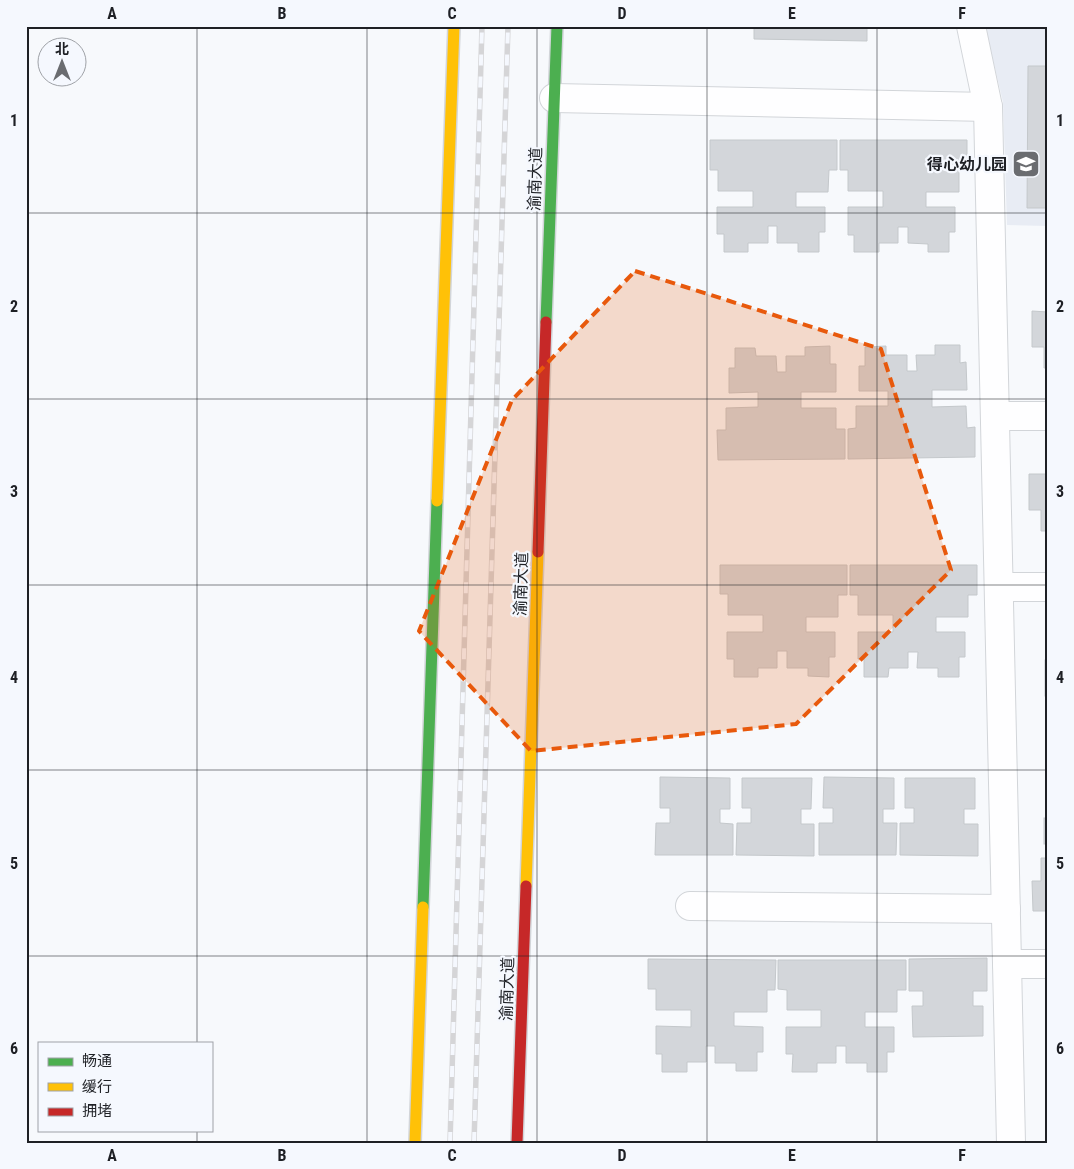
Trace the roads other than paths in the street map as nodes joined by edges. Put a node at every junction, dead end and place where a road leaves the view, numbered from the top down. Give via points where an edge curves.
1 (454, 26) edge
2 (557, 26) edge
3 (971, 26) edge
4 (554, 98) junction
5 (988, 107) junction
6 (996, 416) junction
7 (1048, 416) edge
8 (999, 587) junction
9 (1048, 587) edge
10 (690, 906) dead end
11 (1006, 909) junction
12 (1007, 964) junction
13 (1048, 964) edge
14 (415, 1143) edge
15 (518, 1143) edge
16 (1011, 1143) edge

1 - 14 highway
2 - 4 highway, 渝南大道
3 - 5 street
4 - 5 street
4 - 15 highway, 渝南大道
5 - 6 street
6 - 7 street
6 - 8 street
8 - 9 street
8 - 11 street
10 - 11 street
11 - 12 street
12 - 13 street
12 - 16 street

